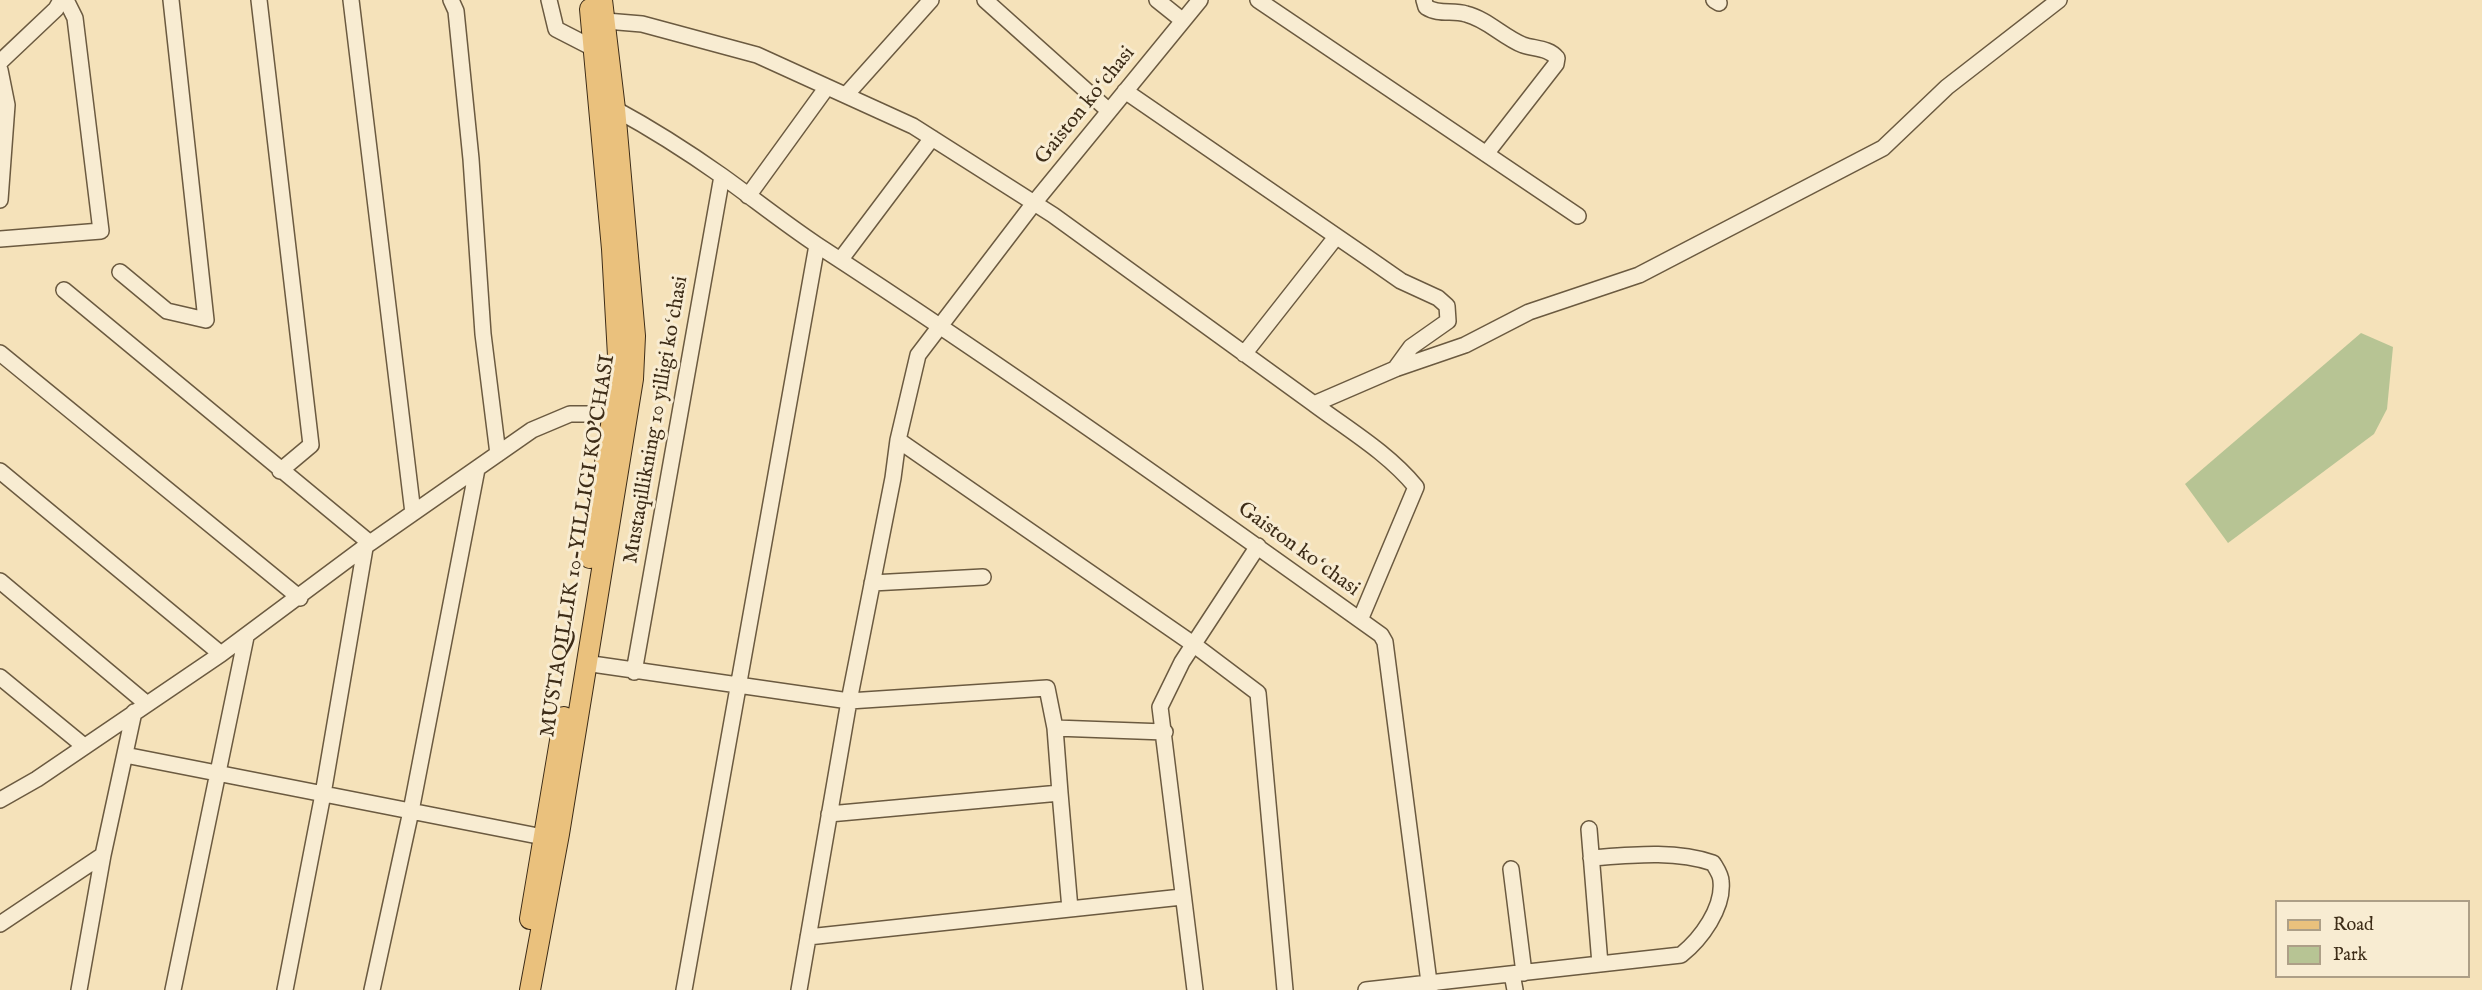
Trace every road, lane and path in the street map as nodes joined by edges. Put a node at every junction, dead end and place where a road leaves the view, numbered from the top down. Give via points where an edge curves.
1 (61, 0) edge
2 (66, 0) edge
3 (171, 0) edge
4 (259, 0) edge
5 (351, 0) edge
6 (451, 0) edge
7 (549, 0) edge
8 (589, 0) edge
9 (602, 0) edge
10 (931, 0) edge
11 (985, 0) edge
12 (1157, 0) edge
13 (1200, 0) edge
14 (1258, 0) edge
15 (1424, 0) edge
16 (2059, 0) edge
17 (1182, 20) junction
18 (598, 21) junction
19 (593, 48) junction
20 (0, 62) edge
21 (0, 70) edge
22 (826, 87) junction
23 (1125, 92) junction
24 (846, 95) junction
25 (615, 109) junction
26 (1109, 111) junction
27 (932, 138) junction
28 (1486, 154) junction
29 (722, 176) junction
30 (748, 196) junction
31 (0, 200) edge
32 (1034, 203) junction
33 (1578, 216) dead end
34 (1336, 237) junction
35 (0, 239) edge
36 (817, 245) junction
37 (841, 259) junction
38 (120, 272) dead end
39 (64, 290) dead end
40 (939, 325) junction
41 (0, 353) edge
42 (1244, 354) junction
43 (1395, 369) junction
44 (1314, 404) junction
45 (612, 414) junction
46 (898, 440) junction
47 (498, 454) junction
48 (477, 469) junction
49 (0, 471) edge
50 (280, 471) junction
51 (412, 513) junction
52 (367, 546) junction
53 (1258, 546) junction
54 (983, 577) dead end
55 (0, 581) edge
56 (872, 583) junction
57 (300, 598) junction
58 (1360, 620) junction
59 (246, 637) junction
60 (1193, 644) junction
61 (221, 654) junction
62 (585, 663) junction
63 (634, 672) junction
64 (0, 677) edge
65 (740, 687) junction
66 (849, 701) junction
67 (140, 708) junction
68 (1055, 728) junction
69 (1165, 732) junction
70 (84, 746) junction
71 (125, 755) junction
72 (216, 773) junction
73 (1060, 793) junction
74 (3, 794) edge
75 (323, 794) junction
76 (411, 811) junction
77 (830, 814) junction
78 (1589, 829) dead end
79 (543, 837) junction
80 (103, 855) junction
81 (1591, 858) junction
82 (1511, 869) dead end
83 (1182, 897) junction
84 (1070, 909) junction
85 (0, 924) edge
86 (808, 938) junction
87 (1600, 964) junction
88 (1518, 973) junction
89 (1430, 986) edge
90 (79, 990) edge
91 (173, 990) edge
92 (285, 990) edge
93 (372, 990) edge
94 (517, 990) edge
95 (530, 990) edge
96 (684, 990) edge
97 (799, 990) edge
98 (1195, 990) edge
99 (1285, 990) edge
100 (1366, 990) edge
101 (1515, 990) edge

1 - 20 street
2 - 35 street via 75,18 101,231
3 - 38 street via 206,321 167,311
4 - 50 street via 311,444
5 - 51 street
6 - 47 street via 456,11 483,334
7 - 19 street via 556,29
8 - 18 main road, MUSTAQILLIK 10-YILLIGI KO'CHASI
9 - 18 main road, MUSTAQILLIK 10-YILLIGI KO'CHASI
10 - 24 street
11 - 26 street
12 - 17 street
13 - 17 street, Gaiston koʻchasi
14 - 28 street
15 - 28 street via 1431,11 1470,15 1525,46 1553,53 1557,58
16 - 43 street via 1947,87 1883,148 1639,275 1528,312 1465,345
17 - 23 street, Gaiston koʻchasi
18 - 19 main road, MUSTAQILLIK 10-YILLIGI KO'CHASI
18 - 22 street via 642,24 757,55
18 - 25 main road, MUSTAQILLIK 10-YILLIGI KO'CHASI
19 - 45 main road, MUSTAQILLIK 10-YILLIGI KO'CHASI via 618,335 619,374
21 - 31 street via 7,105
22 - 24 street
22 - 30 street
23 - 26 street, Gaiston koʻchasi
23 - 34 street
24 - 27 street
25 - 29 street, Gaiston koʻchasi
25 - 62 main road, MUSTAQILLIK 10-YILLIGI KO'CHASI via 635,336 626,425
26 - 32 street, Gaiston koʻchasi
27 - 32 street
27 - 37 street
28 - 33 street
29 - 30 street, Gaiston koʻchasi
29 - 63 street, Mustaqillikning 10 yilligi koʻchasi
30 - 36 street, Gaiston koʻchasi
32 - 40 street, Gaiston koʻchasi
32 - 42 street
34 - 42 street
34 - 43 street via 1401,281 1423,289 1447,306 1448,321 1444,327 1411,347
36 - 37 street, Gaiston koʻchasi
36 - 65 street
37 - 40 street, Gaiston koʻchasi
39 - 50 street
40 - 46 street via 918,355
40 - 53 street, Gaiston koʻchasi
41 - 57 street
42 - 44 street
43 - 44 street
44 - 58 street via 1376,450 1416,487
45 - 47 street via 570,414 532,430
45 - 79 main road, MUSTAQILLIK 10-YILLIGI KO'CHASI
46 - 56 street
46 - 60 street
47 - 48 street
48 - 51 street
48 - 76 street
49 - 61 street
50 - 52 street
51 - 52 street
52 - 57 street
52 - 75 street
53 - 58 street, Gaiston koʻchasi
53 - 60 street
54 - 56 street
55 - 67 street
56 - 66 street
57 - 59 street
58 - 89 street, Gaiston koʻchasi via 1385,642
59 - 61 street
59 - 72 street
60 - 69 street via 1160,707
60 - 99 street via 1258,693
61 - 67 street
62 - 63 street
62 - 95 main road, MUSTAQILLIK 10-YILLIGI KO'CHASI via 560,834
63 - 65 street
64 - 70 street
65 - 66 street
65 - 96 street
66 - 68 street via 1047,687
66 - 77 street
67 - 70 street
67 - 71 street
68 - 69 street
68 - 73 street
69 - 83 street
70 - 74 street via 37,779
71 - 72 street
71 - 80 street
72 - 75 street
72 - 91 street
73 - 77 street
73 - 84 street
75 - 76 street
75 - 92 street
76 - 79 street
76 - 93 street
77 - 86 street
78 - 81 street
79 - 94 main road, MUSTAQILLIK 10-YILLIGI KO'CHASI
80 - 85 street
80 - 90 street
81 - 87 street
81 - 87 street via 1642,854 1698,858 1713,863 1721,878 1721,895 1712,917 1681,955
82 - 88 street
83 - 84 street
83 - 98 street
84 - 86 street
86 - 97 street
87 - 88 street
88 - 89 street
88 - 101 street
89 - 100 street

